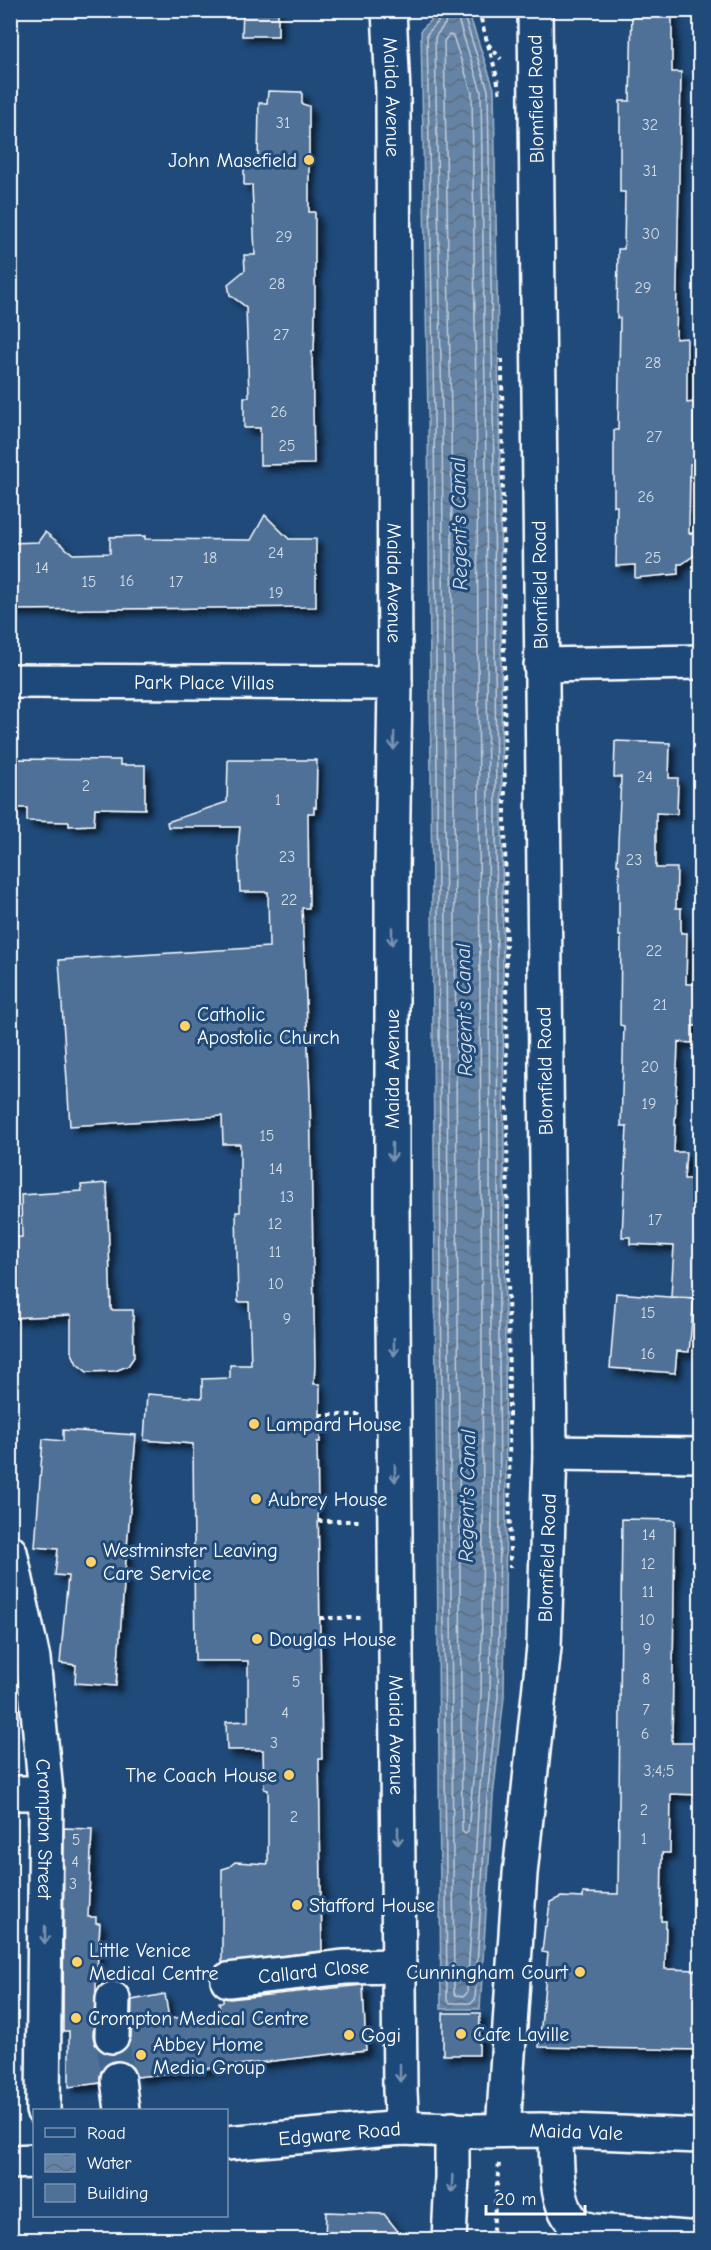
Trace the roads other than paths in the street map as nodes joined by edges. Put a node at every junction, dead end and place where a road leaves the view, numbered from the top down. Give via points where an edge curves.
1 (389, 10) edge
2 (535, 10) edge
3 (700, 662) edge
4 (541, 665) junction
5 (10, 681) edge
6 (395, 683) junction
7 (550, 1453) junction
8 (700, 1455) edge
9 (10, 1552) edge
10 (10, 1793) edge
11 (46, 1793) junction
12 (399, 1966) junction
13 (228, 1980) dead end
14 (113, 1999) dead end
15 (112, 2037) tunnel mouth
16 (43, 2109) edge
17 (402, 2128) junction
18 (452, 2129) junction
19 (503, 2130) junction
20 (556, 2131) junction
21 (700, 2136) edge
22 (228, 2143) edge
23 (33, 2161) edge
24 (10, 2162) edge
25 (700, 2239) edge
26 (449, 2240) edge

1 - 6 main road, Maida Avenue via 393,92
2 - 4 main road, Blomfield Road
3 - 4 main road
4 - 7 main road, Blomfield Road
5 - 6 main road, Park Place Villas
6 -> 12 main road, Maida Avenue via 392,909
7 - 8 main road
7 - 19 main road, Blomfield Road via 544,1647 520,1874
9 - 11 main road, Crompton Street via 33,1659
10 - 11 main road
11 -> 16 main road, Crompton Street
12 - 13 main road, Callard Close via 345,1967
12 -> 17 main road, Maida Avenue
14 - 15 main road
17 - 18 main road, Edgware Road
17 - 22 main road, Edgware Road
18 - 19 main road, Maida Vale
18 -> 26 main road
19 - 20 main road, Maida Vale
20 - 21 main road, Maida Vale
20 - 25 main road via 559,2190 567,2212 582,2228
23 - 24 main road

